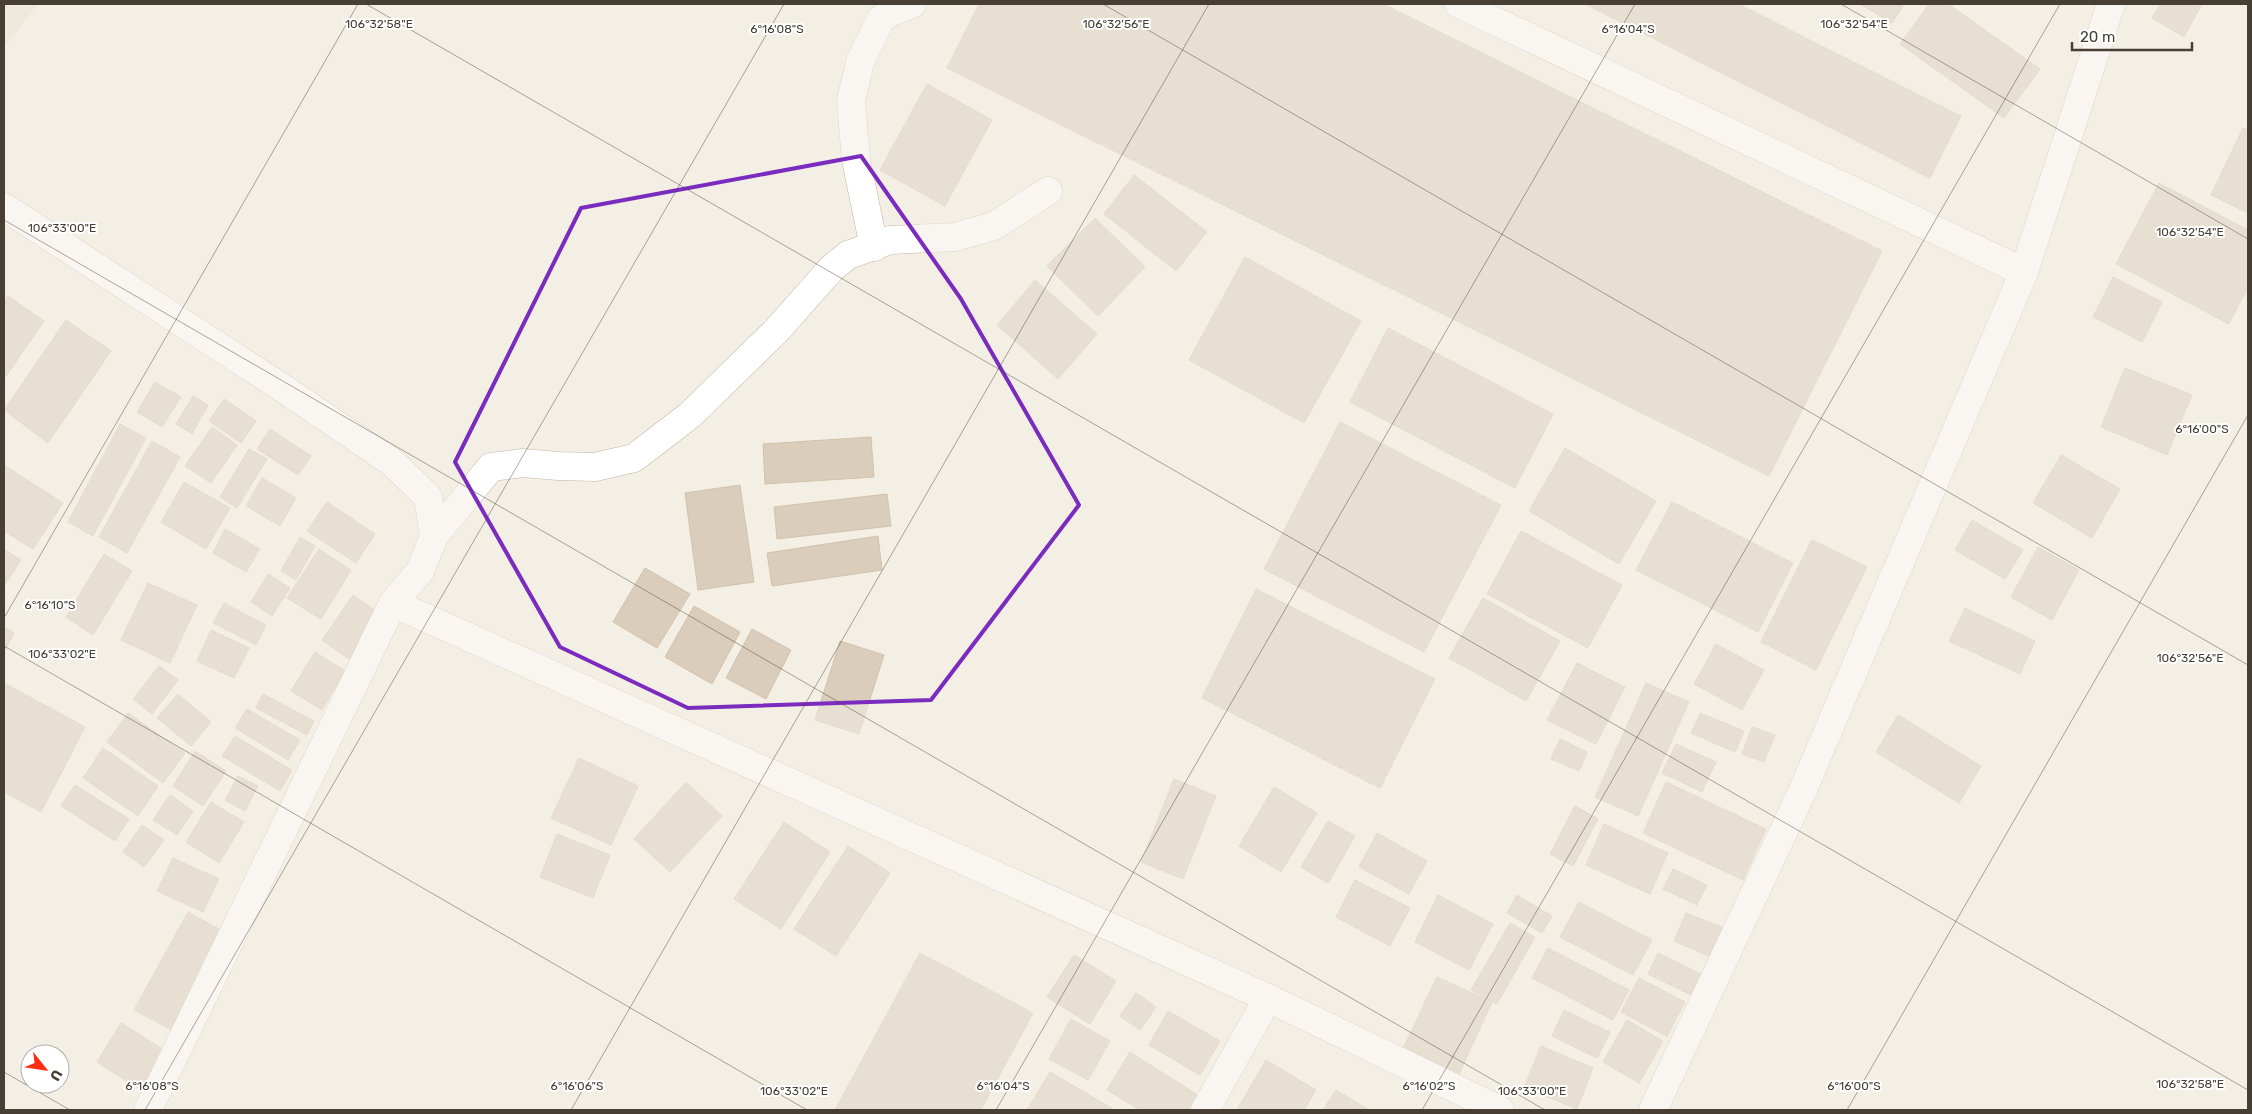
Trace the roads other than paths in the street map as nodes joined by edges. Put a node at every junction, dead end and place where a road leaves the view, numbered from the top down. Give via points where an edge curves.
1 (912, 4) edge
2 (1459, 4) edge
3 (2111, 4) edge
4 (1048, 191) dead end
5 (4, 208) edge
6 (874, 247) junction
7 (2024, 272) junction
8 (434, 536) junction
9 (393, 603) junction
10 (1268, 998) junction
11 (148, 1110) edge
12 (1205, 1110) edge
13 (1500, 1110) edge
14 (1652, 1110) edge

1 - 6 street via 880,19 860,62 851,101 856,160
2 - 7 street
3 - 7 street
4 - 6 street via 994,226 955,237 890,240
5 - 8 street via 393,463 428,497
6 - 8 street via 848,255 831,269 777,330 690,415 634,458 595,466 523,462 491,467
7 - 14 street via 1802,792
8 - 9 street via 420,571
9 - 10 street
9 - 11 street
10 - 12 street
10 - 13 street

